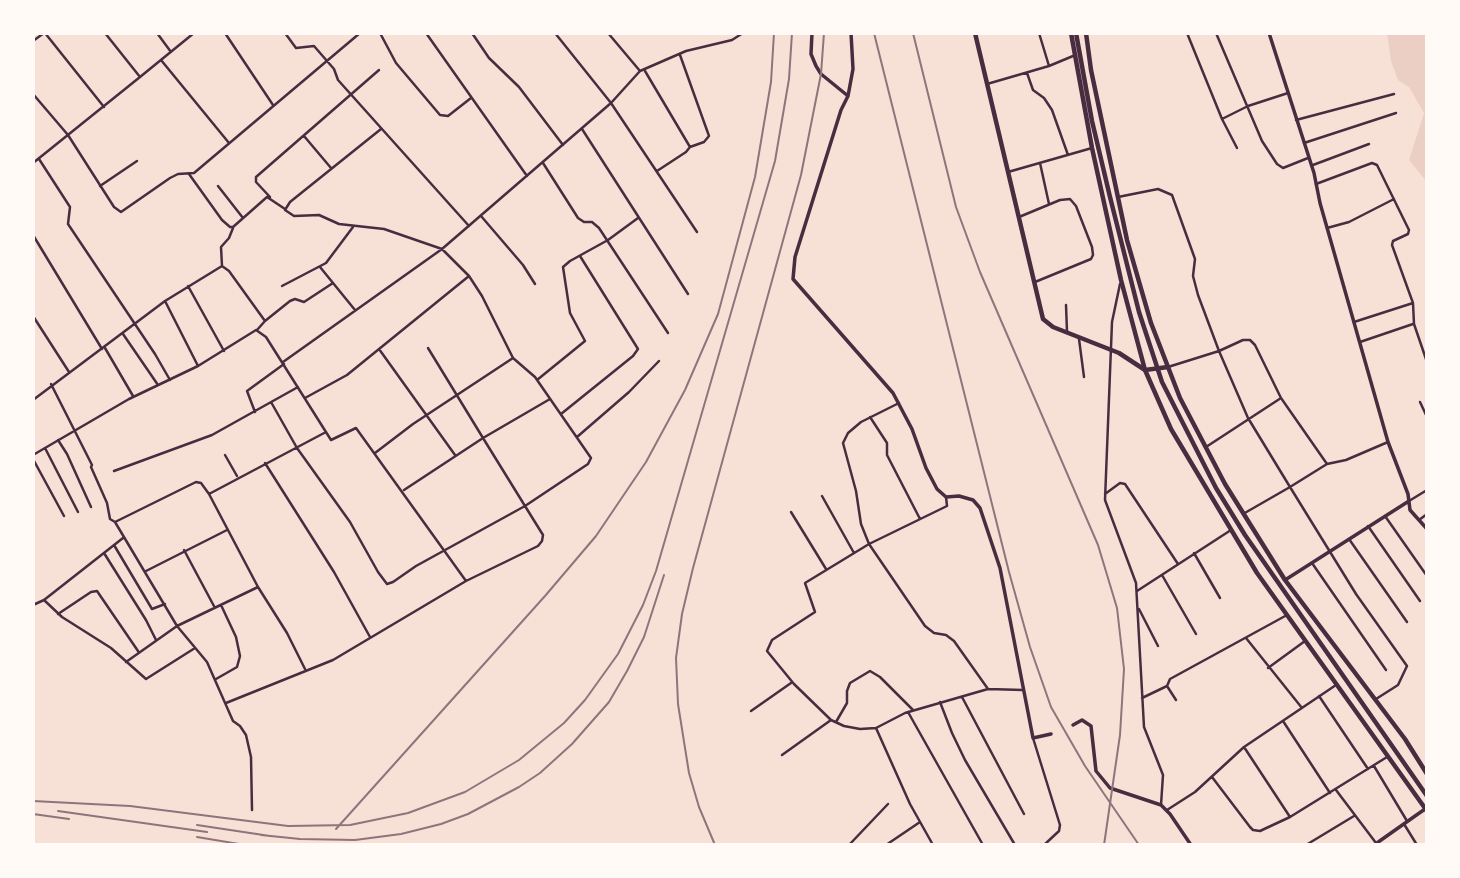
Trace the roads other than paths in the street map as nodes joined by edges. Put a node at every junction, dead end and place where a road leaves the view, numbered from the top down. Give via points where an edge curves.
1 (44, 33) edge
2 (105, 33) edge
3 (157, 33) edge
4 (194, 33) edge
5 (225, 33) edge
6 (285, 33) edge
7 (360, 33) edge
8 (380, 33) edge
9 (426, 33) edge
10 (472, 33) edge
11 (555, 33) edge
12 (608, 33) edge
13 (743, 33) edge
14 (812, 33) edge
15 (850, 33) edge
16 (975, 33) edge
17 (1039, 33) edge
18 (1071, 33) edge
19 (1076, 33) edge
20 (1086, 33) edge
21 (1187, 33) edge
22 (1216, 33) edge
23 (1269, 33) edge
24 (33, 41) edge
25 (171, 52) junction
26 (679, 54) junction
27 (1073, 56) junction
28 (161, 60) junction
29 (326, 61) junction
30 (1049, 66) junction
31 (379, 70) dead end
32 (642, 70) junction
33 (1027, 73) junction
34 (140, 78) junction
35 (987, 84) junction
36 (1288, 93) junction
37 (1394, 94) dead end
38 (352, 95) junction
39 (34, 96) edge
40 (848, 96) junction
41 (471, 97) junction
42 (611, 103) junction
43 (273, 106) junction
44 (1248, 106) junction
45 (104, 108) junction
46 (1396, 113) dead end
47 (1222, 119) junction
48 (1296, 120) junction
49 (381, 129) junction
50 (582, 129) junction
51 (68, 135) junction
52 (304, 136) junction
53 (229, 143) junction
54 (1304, 143) junction
55 (1368, 144) dead end
56 (563, 145) junction
57 (690, 147) junction
58 (1092, 148) junction
59 (1237, 148) dead end
60 (1068, 155) junction
61 (1309, 158) junction
62 (39, 159) junction
63 (137, 161) dead end
64 (33, 163) edge
65 (543, 163) junction
66 (1040, 163) junction
67 (1311, 165) junction
68 (332, 169) junction
69 (657, 171) junction
70 (1008, 172) junction
71 (189, 174) junction
72 (527, 177) junction
73 (1316, 184) junction
74 (100, 186) junction
75 (218, 186) dead end
76 (270, 197) junction
77 (1118, 197) junction
78 (1394, 199) junction
79 (1049, 205) junction
80 (285, 209) junction
81 (481, 216) junction
82 (1019, 217) junction
83 (243, 218) junction
84 (638, 218) junction
85 (354, 226) junction
86 (468, 226) junction
87 (233, 227) junction
88 (1327, 228) junction
89 (697, 232) dead end
90 (33, 235) edge
91 (608, 240) junction
92 (442, 249) junction
93 (580, 256) junction
94 (222, 266) junction
95 (320, 267) junction
96 (470, 276) junction
97 (1121, 280) junction
98 (1034, 282) junction
99 (333, 283) junction
100 (535, 284) dead end
101 (188, 286) junction
102 (282, 286) dead end
103 (688, 294) dead end
104 (164, 301) junction
105 (1413, 303) junction
106 (1066, 305) dead end
107 (355, 310) junction
108 (33, 316) edge
109 (265, 321) junction
110 (1354, 322) junction
111 (1414, 324) junction
112 (135, 325) junction
113 (257, 330) junction
114 (1067, 332) junction
115 (668, 333) dead end
116 (123, 334) junction
117 (1079, 336) junction
118 (1360, 342) junction
119 (428, 348) dead end
120 (104, 349) junction
121 (379, 349) junction
122 (1111, 350) junction
123 (224, 351) junction
124 (1219, 351) junction
125 (513, 358) junction
126 (659, 361) dead end
127 (1427, 362) edge
128 (284, 363) junction
129 (198, 366) junction
130 (1168, 367) junction
131 (1157, 369) junction
132 (1145, 370) junction
133 (69, 372) junction
134 (1084, 377) dead end
135 (170, 380) junction
136 (537, 380) junction
137 (51, 384) junction
138 (158, 385) junction
139 (298, 387) junction
140 (457, 396) junction
141 (34, 397) edge
142 (134, 397) junction
143 (305, 398) junction
144 (1281, 398) junction
145 (550, 399) junction
146 (271, 402) junction
147 (1420, 402) dead end
148 (899, 403) junction
149 (255, 412) junction
150 (561, 414) junction
151 (427, 416) junction
152 (869, 417) junction
153 (1427, 417) edge
154 (1248, 418) junction
155 (75, 429) junction
156 (326, 432) junction
157 (577, 437) junction
158 (483, 438) junction
159 (58, 440) junction
160 (1388, 442) junction
161 (1206, 447) junction
162 (45, 448) junction
163 (297, 449) junction
164 (375, 453) junction
165 (225, 455) dead end
166 (455, 456) junction
167 (33, 457) edge
168 (265, 463) junction
169 (1327, 464) junction
170 (114, 471) dead end
171 (238, 477) junction
172 (1290, 487) junction
173 (1427, 490) edge
174 (402, 491) junction
175 (209, 494) junction
176 (1105, 494) junction
177 (821, 496) dead end
178 (946, 496) junction
179 (1409, 501) junction
180 (525, 506) junction
181 (91, 507) dead end
182 (78, 512) dead end
183 (791, 512) dead end
184 (1243, 514) junction
185 (1427, 514) edge
186 (64, 516) dead end
187 (1385, 516) junction
188 (920, 519) junction
189 (1419, 520) junction
190 (115, 522) junction
191 (1368, 526) junction
192 (1427, 529) edge
193 (227, 530) junction
194 (1231, 530) junction
195 (124, 537) junction
196 (1349, 539) junction
197 (869, 544) junction
198 (114, 545) junction
199 (184, 550) junction
200 (445, 550) junction
201 (1329, 552) junction
202 (104, 553) junction
203 (854, 553) junction
204 (1194, 553) junction
205 (1312, 563) junction
206 (1178, 564) junction
207 (826, 569) junction
208 (145, 571) junction
209 (1162, 575) junction
210 (1427, 576) edge
211 (1284, 580) junction
212 (466, 581) junction
213 (258, 587) junction
214 (1137, 591) junction
215 (1220, 598) dead end
216 (44, 600) junction
217 (1420, 601) dead end
218 (166, 604) junction
219 (33, 605) edge
220 (221, 605) junction
221 (1138, 606) junction
222 (215, 608) junction
223 (58, 614) junction
224 (1286, 615) junction
225 (1407, 622) dead end
226 (177, 625) junction
227 (1196, 634) dead end
228 (370, 638) junction
229 (1246, 638) junction
230 (156, 640) junction
231 (1305, 641) junction
232 (1158, 646) dead end
233 (195, 648) junction
234 (139, 652) junction
235 (126, 662) junction
236 (1268, 667) junction
237 (1386, 670) dead end
238 (306, 671) junction
239 (216, 679) junction
240 (793, 682) junction
241 (1336, 685) junction
242 (1167, 686) junction
243 (988, 688) junction
244 (1023, 690) junction
245 (1319, 696) junction
246 (962, 697) junction
247 (1142, 698) junction
248 (1176, 700) dead end
249 (1373, 700) junction
250 (940, 702) junction
251 (226, 703) junction
252 (1301, 708) junction
253 (751, 711) dead end
254 (910, 711) junction
255 (831, 720) junction
256 (1283, 721) junction
257 (836, 722) junction
258 (1073, 725) dead end
259 (876, 728) junction
260 (1051, 734) dead end
261 (1033, 738) junction
262 (1244, 747) junction
263 (782, 755) dead end
264 (1387, 757) junction
265 (1374, 766) junction
266 (1368, 769) junction
267 (1427, 774) edge
268 (1212, 777) junction
269 (1336, 790) junction
270 (1330, 793) junction
271 (1427, 796) edge
272 (888, 803) dead end
273 (1161, 805) junction
274 (1426, 809) edge
275 (252, 810) dead end
276 (1167, 810) junction
277 (1024, 814) dead end
278 (1354, 815) junction
279 (1290, 817) junction
280 (920, 822) junction
281 (1405, 822) junction
282 (1375, 844) edge
283 (849, 845) edge
284 (886, 845) edge
285 (933, 845) edge
286 (983, 845) edge
287 (1015, 845) edge
288 (1044, 845) edge
289 (1191, 845) edge
290 (1306, 845) edge
291 (1417, 845) edge

1 - 24 street
1 - 45 street
2 - 34 street
3 - 25 street
4 - 25 street
5 - 43 street
6 - 29 street via 296,48 314,46
7 - 29 street
8 - 41 street via 396,63 440,115 448,116
9 - 41 street
10 - 56 street
11 - 42 street
12 - 32 street
13 - 26 street
14 - 40 street via 811,54 816,66
15 - 40 street via 853,69
16 - 35 main road
17 - 30 street
18 - 27 main road
19 - 131 main road via 1110,197
20 - 77 main road
21 - 47 street
22 - 44 street
23 - 36 street
25 - 28 street
26 - 32 street
26 - 57 street via 709,136
27 - 30 street
27 - 58 main road
28 - 34 street
28 - 53 street
29 - 38 street
29 - 43 street
30 - 33 street
31 - 38 street
32 - 42 street
32 - 57 street
33 - 35 street
33 - 60 street via 1033,90 1052,110
34 - 45 street
35 - 70 main road
36 - 44 street
36 - 48 street
37 - 48 street
38 - 49 street
38 - 52 street
39 - 51 street
40 - 148 street via 795,257 793,279
41 - 72 street
42 - 50 street
42 - 69 street
43 - 53 street
44 - 47 street
44 - 61 street via 1262,141 1280,167
45 - 51 street
46 - 54 street
47 - 59 street
48 - 54 street
49 - 68 street
49 - 86 street
50 - 56 street
50 - 84 street
51 - 62 street
51 - 74 street
52 - 68 street
52 - 76 street via 256,177
53 - 71 street
54 - 61 street
55 - 67 street
56 - 65 street
57 - 69 street
58 - 60 street
58 - 97 main road
60 - 66 street
61 - 67 street
62 - 64 street
62 - 112 street via 70,207 68,224
63 - 74 street
65 - 72 street
65 - 91 street via 578,218 594,223
66 - 70 street
66 - 79 street
67 - 73 street
68 - 80 street
69 - 89 street
70 - 82 main road
71 - 74 street via 170,178 121,212
71 - 87 street via 225,223
72 - 81 street
73 - 78 street via 1374,163
73 - 88 street
75 - 83 street
76 - 80 street
76 - 83 street
77 - 124 street via 1158,189 1172,195 1195,259 1198,295
77 - 130 main road via 1151,323
78 - 88 street
78 - 105 street via 1409,230 1392,245
79 - 82 street
79 - 98 street via 1072,200 1093,255
80 - 85 street via 294,216 319,215
81 - 86 street
81 - 100 street
82 - 98 main road
83 - 87 street
84 - 91 street
84 - 103 street
85 - 92 street via 384,229
85 - 95 street
86 - 92 street
87 - 94 street via 221,247
88 - 110 street
90 - 120 street
91 - 93 street
91 - 115 street
92 - 96 street
92 - 107 street
93 - 136 street via 563,267 570,313 585,342
93 - 150 street via 638,349
94 - 101 street
94 - 109 street
95 - 99 street
95 - 102 street
96 - 121 street
96 - 125 street
97 - 122 street
97 - 132 main road
98 - 114 main road via 1043,319
99 - 107 street
99 - 109 street via 304,302 290,301
101 - 104 street
101 - 123 street
104 - 112 street
104 - 129 street
105 - 110 street
105 - 111 street
106 - 114 street
107 - 128 street
108 - 133 street
109 - 113 street
110 - 118 street
111 - 118 street
111 - 127 street
112 - 116 street
112 - 135 street
113 - 123 street
113 - 128 street
114 - 117 main road
116 - 120 street
116 - 138 street
117 - 122 main road
117 - 134 street
118 - 160 street
119 - 140 street
120 - 133 street
120 - 142 street
121 - 143 street via 347,375
121 - 151 street
122 - 132 main road
122 - 176 street
123 - 129 street
124 - 130 street
124 - 144 street via 1250,340
124 - 154 street
125 - 136 street
125 - 140 street
126 - 157 street
128 - 139 street
128 - 149 street via 248,389
129 - 135 street
130 - 131 main road
130 - 161 main road
131 - 132 main road
131 - 271 main road via 1193,446 1245,535
132 - 194 main road via 1171,429
133 - 137 street
135 - 138 street
136 - 145 street
137 - 141 street
137 - 155 street
138 - 142 street
139 - 143 street
139 - 146 street
140 - 151 street
140 - 158 street
142 - 155 street
143 - 156 street
144 - 154 street
144 - 169 street
145 - 150 street
145 - 158 street
146 - 149 street
146 - 163 street
147 - 153 street
148 - 152 street
148 - 178 street via 926,468
149 - 170 street via 212,435
150 - 157 street
151 - 164 street
151 - 166 street
152 - 188 street via 887,443 887,455
152 - 197 street via 848,433 843,443
154 - 161 street
154 - 172 street
155 - 159 street
155 - 190 street
156 - 163 street
156 - 164 street via 331,440 356,428
157 - 180 street via 592,458 590,462
158 - 166 street
158 - 180 street
159 - 162 street
159 - 181 street
160 - 169 street
160 - 179 street
161 - 184 main road
162 - 167 street
162 - 182 street
163 - 168 street
163 - 200 street via 386,583
164 - 174 street
165 - 171 street
166 - 174 street
167 - 186 street
168 - 171 street
168 - 228 street
169 - 172 street
171 - 175 street
172 - 184 street
172 - 201 street
173 - 179 street
174 - 200 street
175 - 190 street via 196,482
175 - 193 street
176 - 206 street via 1125,484
176 - 214 street
177 - 203 street
178 - 188 street via 947,506
178 - 244 street via 973,500 980,508 1000,568
179 - 187 street
179 - 189 street
180 - 200 street
180 - 212 street via 543,534 542,541
183 - 207 street
184 - 211 main road
185 - 189 street
187 - 191 street
187 - 210 street
188 - 197 street
189 - 192 street
190 - 195 street
191 - 196 street
191 - 217 street
193 - 199 street
193 - 213 street
194 - 204 street
194 - 224 main road
195 - 198 street
195 - 208 street
196 - 201 street
196 - 225 street
197 - 203 street
197 - 243 street via 925,626 954,641
198 - 202 street
198 - 218 street via 152,609
199 - 208 street
199 - 222 street
200 - 212 street
201 - 205 street
201 - 249 street via 1407,666 1398,685
202 - 216 street
202 - 230 street
203 - 207 street
204 - 206 street
204 - 215 street
205 - 211 street
205 - 237 street
206 - 209 street
207 - 240 street via 804,585 815,612 767,646 769,655
208 - 218 street
209 - 214 street
209 - 227 street
211 - 249 main road
212 - 228 street
213 - 220 street
213 - 238 street
214 - 221 street
216 - 219 street
216 - 223 street
218 - 226 street
220 - 222 street
220 - 239 street via 240,656 237,667
221 - 232 street
221 - 247 street
222 - 226 street
223 - 234 street via 97,591
223 - 235 street
224 - 229 street
224 - 231 main road
226 - 230 street
226 - 233 street
228 - 238 street
229 - 236 street
229 - 242 street via 1170,679
230 - 234 street
231 - 236 street
231 - 241 main road
233 - 235 street via 146,679
233 - 239 street
234 - 235 street
236 - 252 street
238 - 251 street
239 - 251 street
240 - 253 street
240 - 255 street
241 - 245 street
241 - 264 main road
242 - 247 street
242 - 248 street
243 - 244 street
243 - 246 street
244 - 261 street
245 - 252 street
245 - 266 street
246 - 250 street
246 - 277 street
247 - 273 street via 1144,727 1163,775
249 - 267 main road
250 - 254 street
250 - 287 street via 965,760
251 - 275 street via 249,745
252 - 256 street
254 - 257 street via 870,671 850,684 847,703
254 - 259 street
254 - 286 street
255 - 257 street
255 - 263 street
256 - 262 street
256 - 270 street
257 - 259 street
258 - 273 street via 1082,720 1091,726 1096,771 1110,788
259 - 280 street
260 - 261 street
261 - 288 street via 1060,825
262 - 268 street
262 - 279 street
264 - 265 street
264 - 274 main road
265 - 266 street
265 - 281 street
266 - 269 street
268 - 276 street
268 - 279 street via 1253,830 1262,831
269 - 270 street
269 - 278 street
270 - 279 street
272 - 283 street
273 - 276 street
274 - 281 street
276 - 289 street
278 - 282 street
278 - 290 street
280 - 284 street
280 - 285 street
281 - 282 street
281 - 291 street

